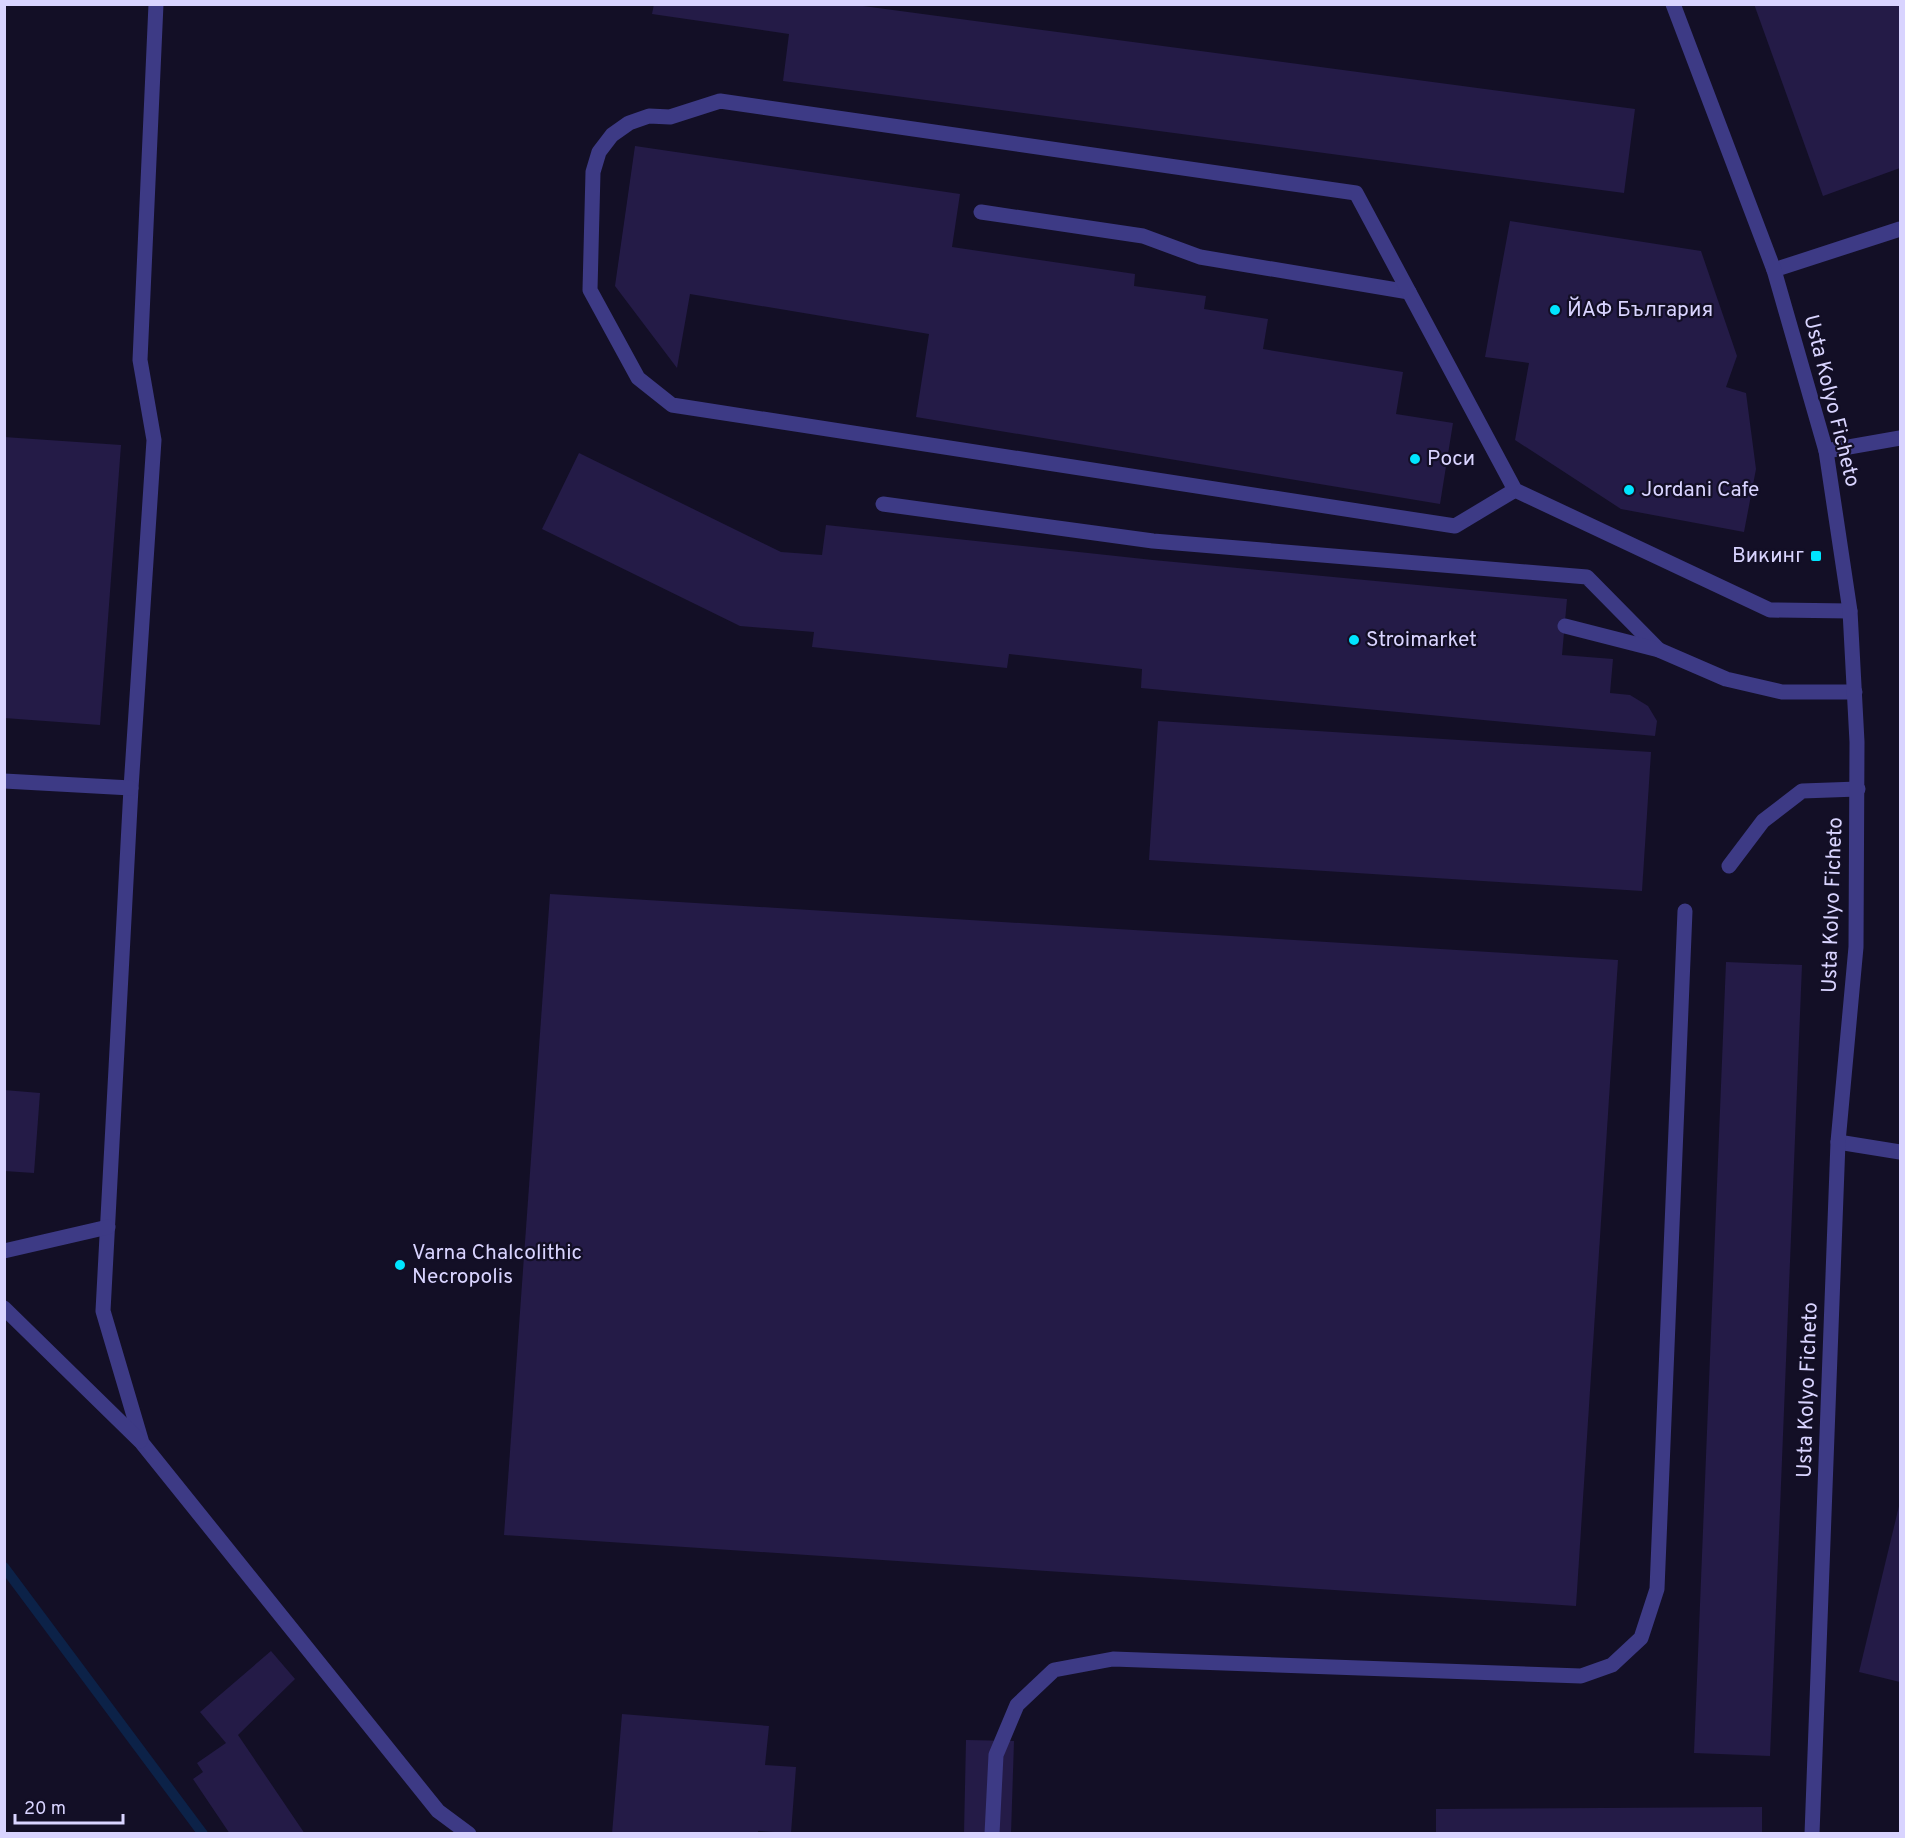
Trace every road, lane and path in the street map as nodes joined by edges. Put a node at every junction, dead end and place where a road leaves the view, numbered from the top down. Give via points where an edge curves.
1 (156, 4) edge
2 (1673, 4) edge
3 (981, 213) dead end
4 (1900, 229) edge
5 (1774, 270) junction
6 (1409, 292) junction
7 (1900, 438) edge
8 (1827, 451) junction
9 (1515, 490) junction
10 (883, 504) dead end
11 (1850, 611) junction
12 (1565, 626) dead end
13 (1659, 650) junction
14 (1855, 692) junction
15 (4, 781) edge
16 (131, 788) junction
17 (1858, 789) junction
18 (1729, 866) dead end
19 (1685, 911) dead end
20 (1838, 1142) junction
21 (1900, 1152) edge
22 (108, 1227) junction
23 (4, 1251) edge
24 (4, 1308) edge
25 (142, 1443) junction
26 (469, 1833) edge
27 (992, 1833) edge
28 (1812, 1833) edge

1 - 16 street via 140,360 154,440
2 - 5 street, Usta Kolyo Ficheto
3 - 6 street via 1143,236 1200,257
4 - 5 street
5 - 8 street, Usta Kolyo Ficheto
6 - 9 street
6 - 9 street via 1356,193 1344,191 720,101 670,117 649,116 629,123 612,135 599,152 593,172 590,290 638,378 672,405 1455,526
7 - 8 street
8 - 11 street, Usta Kolyo Ficheto
9 - 11 street via 1770,610
10 - 13 street via 1153,541 1587,577
11 - 14 street, Usta Kolyo Ficheto
12 - 13 street
13 - 14 street via 1726,679 1782,692
14 - 17 street, Usta Kolyo Ficheto
15 - 16 street
16 - 22 street
17 - 18 street via 1802,791 1763,821
17 - 20 street, Usta Kolyo Ficheto via 1856,947
19 - 27 street via 1657,1589 1641,1638 1612,1665 1581,1676 1113,1659 1054,1670 1017,1705 996,1755
20 - 21 street
20 - 28 street, Usta Kolyo Ficheto
22 - 23 street
22 - 25 street via 104,1311
24 - 25 street
25 - 26 street via 438,1811

